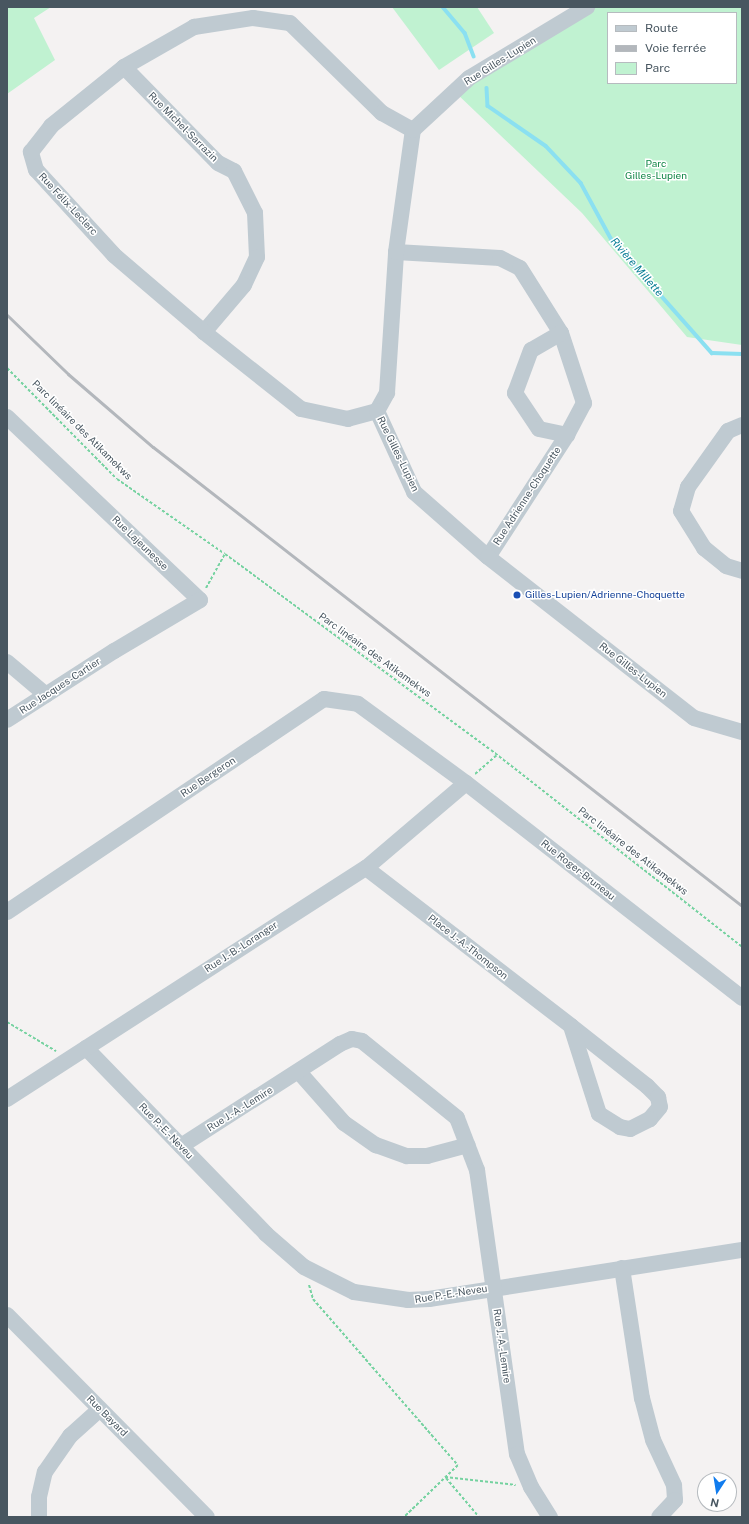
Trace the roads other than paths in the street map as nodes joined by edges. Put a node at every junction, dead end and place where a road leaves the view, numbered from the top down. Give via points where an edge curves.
1 (587, 7) edge
2 (124, 67) junction
3 (412, 130) junction
4 (396, 252) junction
5 (204, 332) junction
6 (561, 333) junction
7 (377, 411) junction
8 (7, 417) edge
9 (742, 425) edge
10 (567, 436) junction
11 (488, 557) junction
12 (742, 571) edge
13 (114, 651) joint
14 (7, 662) edge
15 (46, 695) junction
16 (7, 720) edge
17 (742, 732) edge
18 (413, 744) joint
19 (466, 783) junction
20 (366, 868) junction
21 (7, 912) edge
22 (742, 998) edge
23 (571, 1026) junction
24 (86, 1048) junction
25 (299, 1072) junction
26 (7, 1099) edge
27 (468, 1145) junction
28 (181, 1146) junction
29 (742, 1250) edge
30 (622, 1268) junction
31 (494, 1287) junction
32 (7, 1315) edge
33 (100, 1409) junction
34 (39, 1517) edge
35 (207, 1517) edge
36 (550, 1517) edge
37 (659, 1517) edge

1 - 3 street, Rue Gilles-Lupien via 469,78
2 - 3 street, Rue Félix-Leclerc via 194,27 253,18 290,23 382,114
2 - 5 street, Rue Michel-Sarrazin via 218,163 234,171 255,213 257,257 244,285
2 - 5 street, Rue Félix-Leclerc via 51,126 31,152 36,170 114,255
3 - 4 street, Rue Gilles-Lupien
4 - 6 street, Rue Adrienne-Choquette via 500,258 520,268
4 - 7 street, Rue Gilles-Lupien via 387,393
5 - 7 street, Rue Félix-Leclerc via 300,409 348,419
6 - 10 street, Rue Adrienne-Choquette via 584,403
6 - 10 street, Rue Adrienne-Choquette via 531,350 515,394 539,429
7 - 11 street, Rue Gilles-Lupien via 414,492
8 - 13 street, Rue Lajeunesse via 200,600
9 - 12 street via 728,431 688,487 680,511 704,548 726,566
10 - 11 street, Rue Adrienne-Choquette
11 - 17 street, Rue Gilles-Lupien via 694,718
13 - 15 street, Rue Jacques-Cartier
14 - 15 street
15 - 16 street, Rue Jacques-Cartier
18 - 19 street, Rue Roger-Bruneau
18 - 21 street, Rue Bergeron via 358,704 324,699
19 - 20 street, Rue J.-B.-Loranger
19 - 22 street, Rue Roger-Bruneau
20 - 23 street, Place J.-A.-Thompson
20 - 24 street, Rue J.-B.-Loranger
23 - 23 street, Place J.-A.-Thompson via 599,1114 620,1127 630,1129 650,1119 660,1107 658,1097
24 - 26 street, Rue J.-B.-Loranger
24 - 28 street, Rue P.-E.-Neveu
25 - 27 street via 344,1123 376,1145 407,1156 438,1154
25 - 27 street, Rue J.-A.-Lemire via 340,1044 352,1039 362,1041 457,1118
25 - 28 street, Rue J.-A.-Lemire
27 - 31 street, Rue J.-A.-Lemire via 477,1170
28 - 31 street, Rue P.-E.-Neveu via 266,1234 304,1267 354,1292 382,1298 429,1299
29 - 30 street, Rue P.-E.-Neveu
30 - 31 street, Rue P.-E.-Neveu
30 - 37 street via 642,1398 653,1440 674,1485 675,1500
31 - 36 street, Rue J.-A.-Lemire via 517,1454 531,1487
32 - 33 street, Rue Bayard
33 - 34 street via 70,1436 45,1472 39,1498
33 - 35 street, Rue Bayard

